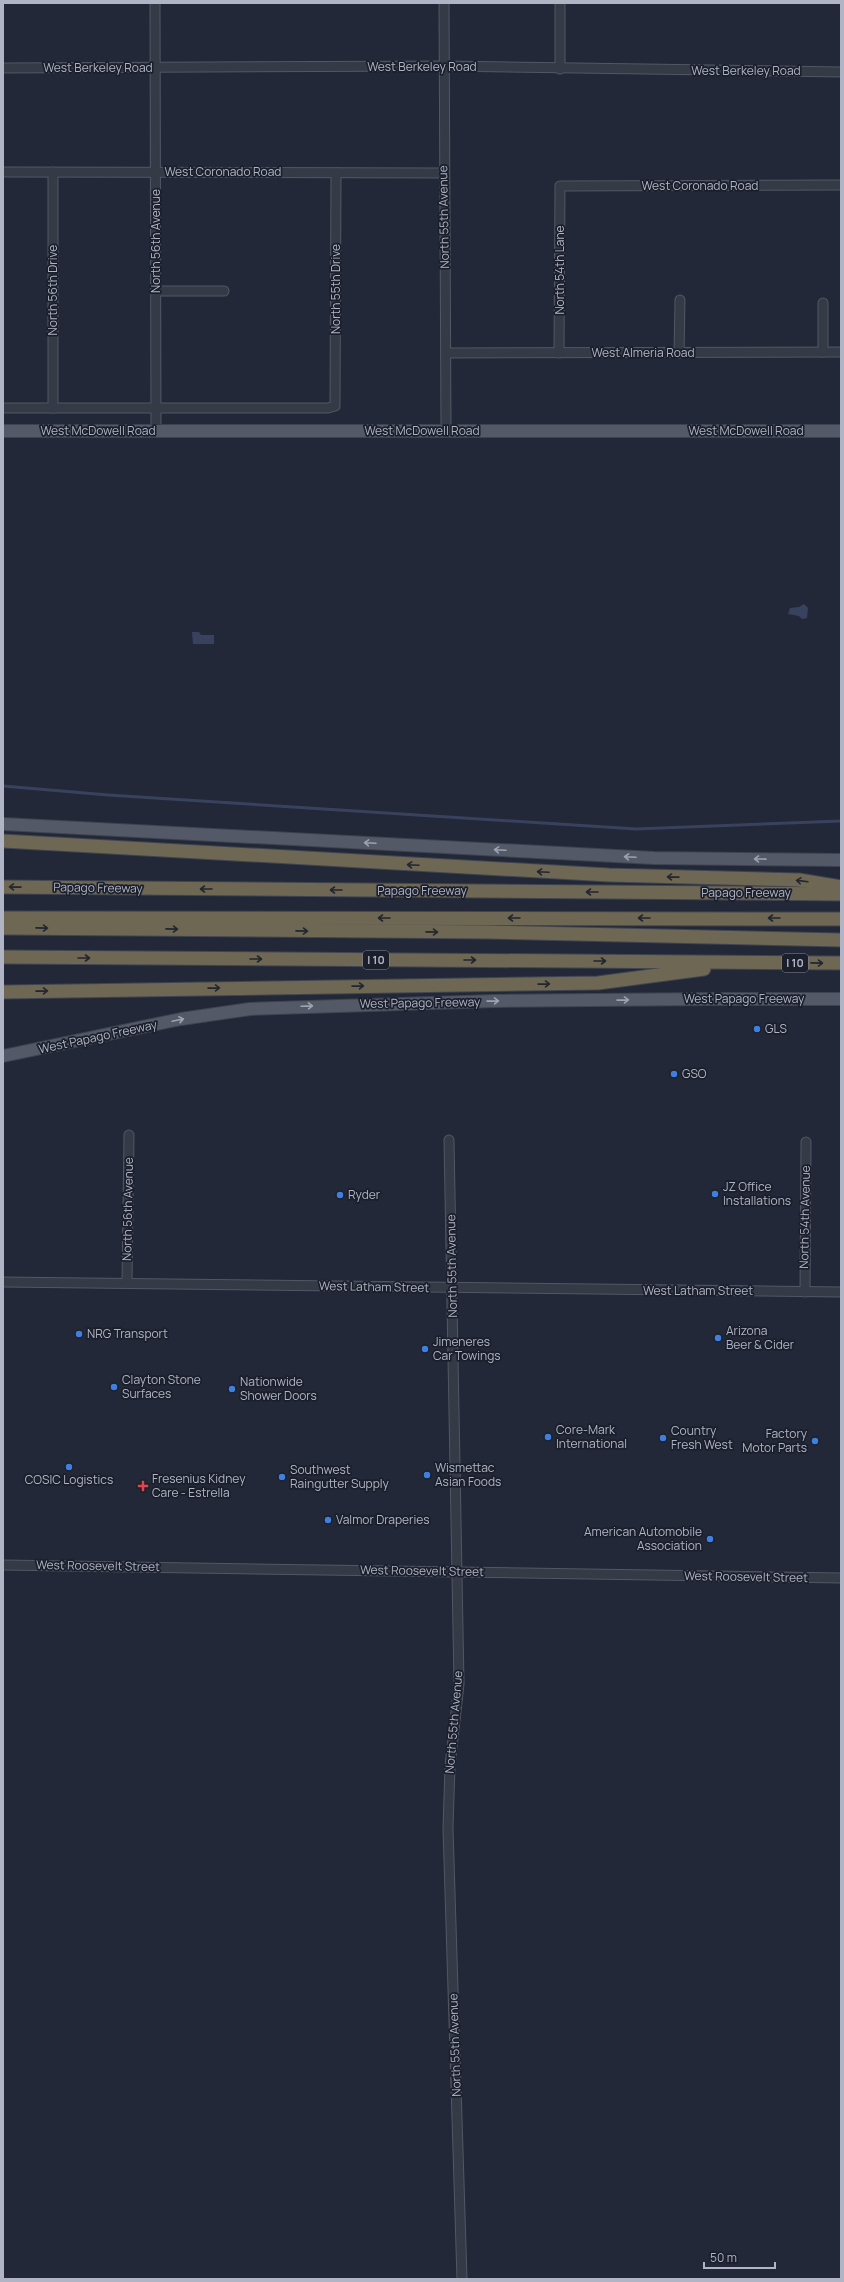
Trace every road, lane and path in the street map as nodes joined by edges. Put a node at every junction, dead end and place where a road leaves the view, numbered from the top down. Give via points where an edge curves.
1 (155, 3) edge
2 (444, 3) edge
3 (560, 3) edge
4 (444, 66) junction
5 (3, 68) edge
6 (155, 68) junction
7 (560, 69) junction
8 (841, 72) edge
9 (3, 172) edge
10 (53, 172) junction
11 (157, 172) junction
12 (336, 172) junction
13 (444, 172) junction
14 (841, 185) edge
15 (560, 186) joint
16 (156, 291) junction
17 (224, 291) dead end
18 (680, 300) dead end
19 (824, 303) dead end
20 (823, 352) junction
21 (841, 352) edge
22 (446, 353) junction
23 (559, 353) junction
24 (680, 353) junction
25 (335, 406) joint
26 (3, 408) edge
27 (53, 408) junction
28 (156, 408) junction
29 (3, 431) edge
30 (156, 431) junction
31 (446, 431) junction
32 (841, 431) edge
33 (3, 824) edge
34 (3, 841) edge
35 (841, 860) edge
36 (841, 886) edge
37 (3, 887) edge
38 (841, 894) edge
39 (3, 918) edge
40 (841, 918) edge
41 (3, 928) edge
42 (841, 940) edge
43 (3, 957) edge
44 (750, 962) junction
45 (841, 963) edge
46 (3, 992) edge
47 (841, 999) edge
48 (3, 1056) edge
49 (129, 1135) dead end
50 (449, 1140) dead end
51 (806, 1142) dead end
52 (3, 1282) edge
53 (127, 1284) junction
54 (451, 1287) junction
55 (805, 1292) junction
56 (841, 1292) edge
57 (3, 1565) edge
58 (458, 1572) junction
59 (841, 1578) edge
60 (462, 2279) edge

1 - 6 street, North 56th Avenue
2 - 4 street, North 55th Avenue
3 - 7 street
4 - 6 street, West Berkeley Road
4 - 7 street, West Berkeley Road
4 - 13 street, North 55th Avenue
5 - 6 street, West Berkeley Road
6 - 11 street, North 56th Avenue
7 - 8 street, West Berkeley Road
9 - 10 street, West Coronado Road
10 - 11 street, West Coronado Road
10 - 27 street, North 56th Drive
11 - 12 street, West Coronado Road
11 - 16 street, North 56th Avenue
12 - 13 street, West Coronado Road
12 - 25 street, North 55th Drive
13 - 22 street, North 55th Avenue
14 - 15 street, West Coronado Road
15 - 23 street, North 54th Lane
16 - 17 street
16 - 28 street, North 56th Avenue
18 - 24 street
19 - 20 street
20 - 21 street, West Almeria Road
20 - 24 street, West Almeria Road
22 - 23 street, West Almeria Road
22 - 31 street, North 55th Avenue
23 - 24 street, West Almeria Road
25 - 28 street, West McDowell Road
26 - 27 street, West McDowell Road
27 - 28 street, West McDowell Road
28 - 30 street, North 56th Avenue
29 - 30 main road, West McDowell Road
30 - 31 main road, West McDowell Road
31 - 32 main road, West McDowell Road
35 -> 33 main road via 654,858
36 -> 34 highway via 799,880 609,875
38 -> 37 highway, Papago Freeway
40 -> 39 highway
41 -> 42 highway via 495,932
43 -> 44 highway, I 10
44 -> 45 highway, I 10
46 -> 44 highway via 598,983
48 -> 47 main road, West Papago Freeway via 181,1019 250,1009 708,998
49 - 53 street, North 56th Avenue
50 - 54 street, North 55th Avenue
51 - 55 street, North 54th Avenue
52 - 53 street, West Latham Street
53 - 54 street, West Latham Street
54 - 55 street, West Latham Street
54 - 58 street, North 55th Avenue
55 - 56 street, West Latham Street
57 - 58 street, West Roosevelt Street
58 - 59 street, West Roosevelt Street
58 - 60 street, North 55th Avenue via 459,1684 450,1766 448,1828

